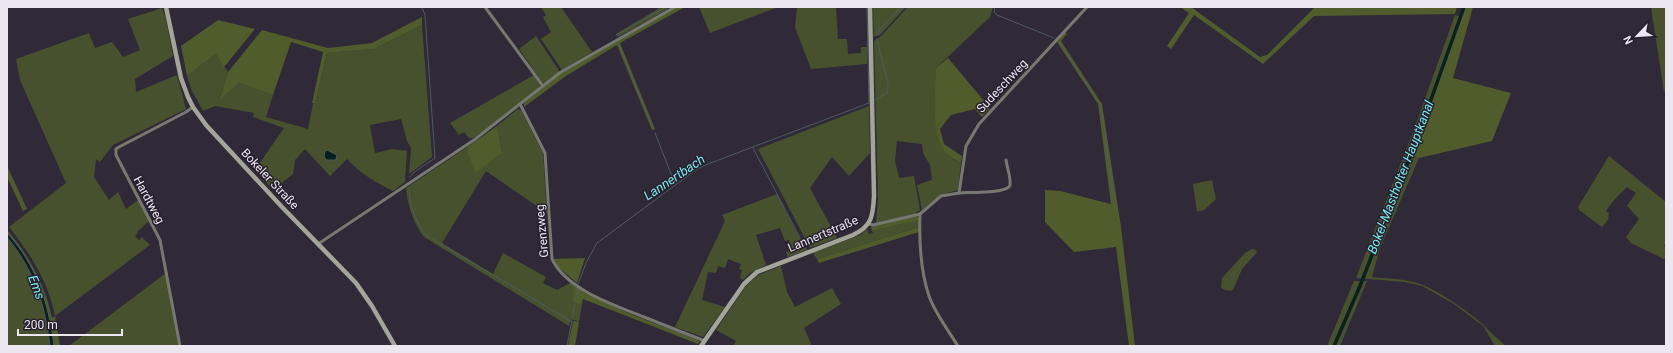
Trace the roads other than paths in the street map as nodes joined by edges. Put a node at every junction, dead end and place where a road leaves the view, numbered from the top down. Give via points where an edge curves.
1 (166, 7) edge
2 (485, 7) edge
3 (675, 7) edge
4 (870, 7) edge
5 (1087, 7) edge
6 (543, 86) junction
7 (520, 104) junction
8 (193, 107) junction
9 (1006, 160) dead end
10 (959, 192) junction
11 (920, 214) junction
12 (869, 224) junction
13 (318, 244) junction
14 (705, 341) junction
15 (180, 346) edge
16 (395, 346) edge
17 (701, 346) edge
18 (958, 346) edge

1 - 8 street, Bokeler Straße via 182,78
2 - 6 street
3 - 6 street via 568,68
4 - 12 street, Lannertstraße via 874,196
5 - 10 street, Sudeschweg via 979,124 966,146
6 - 7 street
7 - 13 street via 474,140
7 - 14 street, Grenzweg via 545,152 552,259 556,267 576,285 597,298
8 - 13 street, Bokeler Straße via 216,136
8 - 15 street, Hardtweg via 116,150 160,240
9 - 10 street via 1010,184 1008,188 985,192
10 - 11 street via 941,196
11 - 12 street
11 - 18 street via 920,253 929,296
12 - 14 street, Lannertstraße via 853,235 752,276 744,283
13 - 16 street, Bokeler Straße via 362,291
14 - 17 street, Lannertstraße

